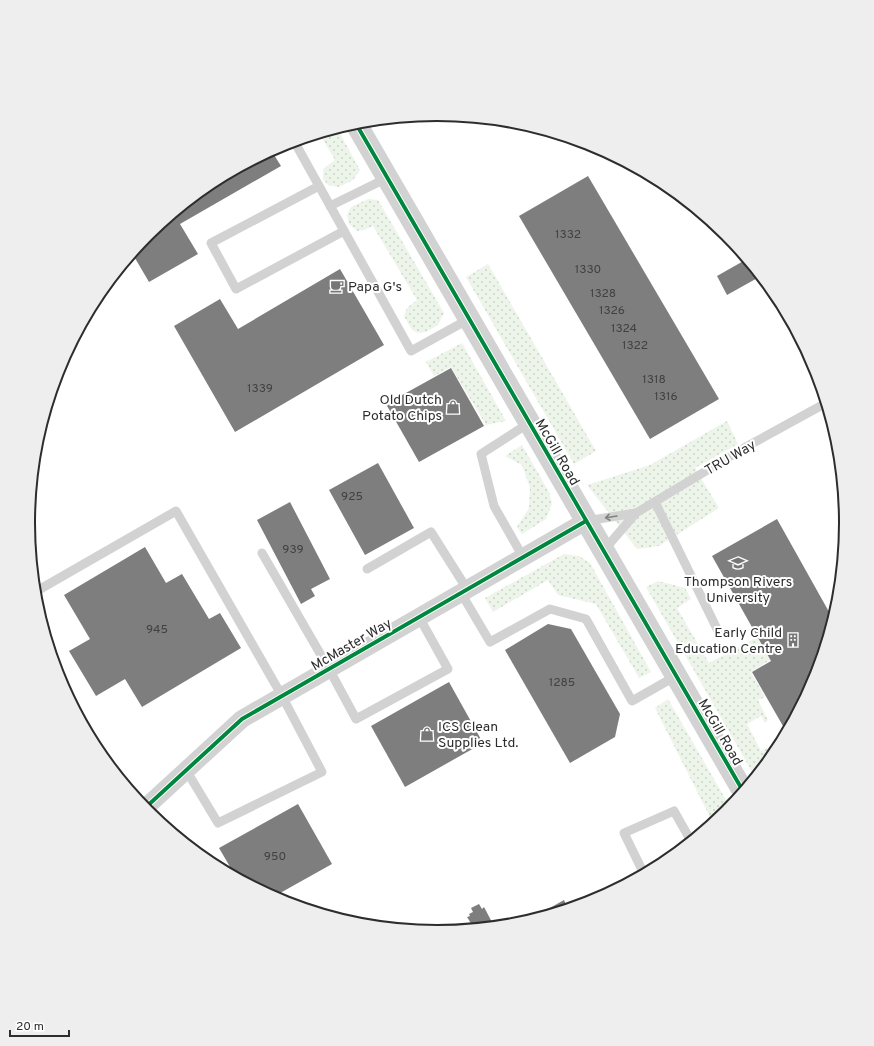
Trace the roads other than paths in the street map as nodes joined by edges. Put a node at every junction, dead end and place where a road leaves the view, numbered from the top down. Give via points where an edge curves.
1 (359, 129) edge
2 (297, 146) edge
3 (387, 178) junction
4 (319, 186) junction
5 (330, 206) junction
6 (344, 231) junction
7 (468, 319) junction
8 (821, 406) edge
9 (529, 424) junction
10 (655, 502) junction
11 (636, 513) junction
12 (586, 521) junction
13 (604, 552) junction
14 (262, 554) dead end
15 (523, 557) junction
16 (367, 569) dead end
17 (41, 589) edge
18 (464, 591) junction
19 (420, 617) junction
20 (719, 633) dead end
21 (329, 669) junction
22 (676, 676) junction
23 (282, 696) junction
24 (186, 770) junction
25 (740, 786) edge
26 (150, 804) edge
27 (689, 836) edge
28 (641, 869) edge

1 - 3 street, McGill Road
2 - 4 lane
3 - 5 lane
3 - 7 street, McGill Road
4 - 5 lane
4 - 6 lane via 212,243 236,288
5 - 6 lane
6 - 7 lane via 411,351
7 - 9 street, McGill Road
8 - 10 lane, TRU Way via 744,448
9 - 12 street, McGill Road
9 - 15 lane via 481,454 494,506
10 - 11 lane, TRU Way
10 - 20 lane
11 -> 12 lane
11 - 13 lane
12 - 13 street, McGill Road
12 - 15 street, McMaster Way
13 - 22 street, McGill Road
14 - 21 lane
15 - 18 street, McMaster Way
16 - 18 lane via 431,532
17 - 23 lane via 176,511
18 - 19 street, McMaster Way
18 - 22 lane via 490,642 550,609 586,620 632,701
19 - 21 street, McMaster Way
19 - 21 lane via 448,669 356,719
21 - 23 street, McMaster Way
22 - 25 street, McGill Road
23 - 24 street, McMaster Way via 242,719
23 - 24 lane via 322,772 218,823
24 - 26 street, McMaster Way
27 - 28 lane via 674,810 624,833

